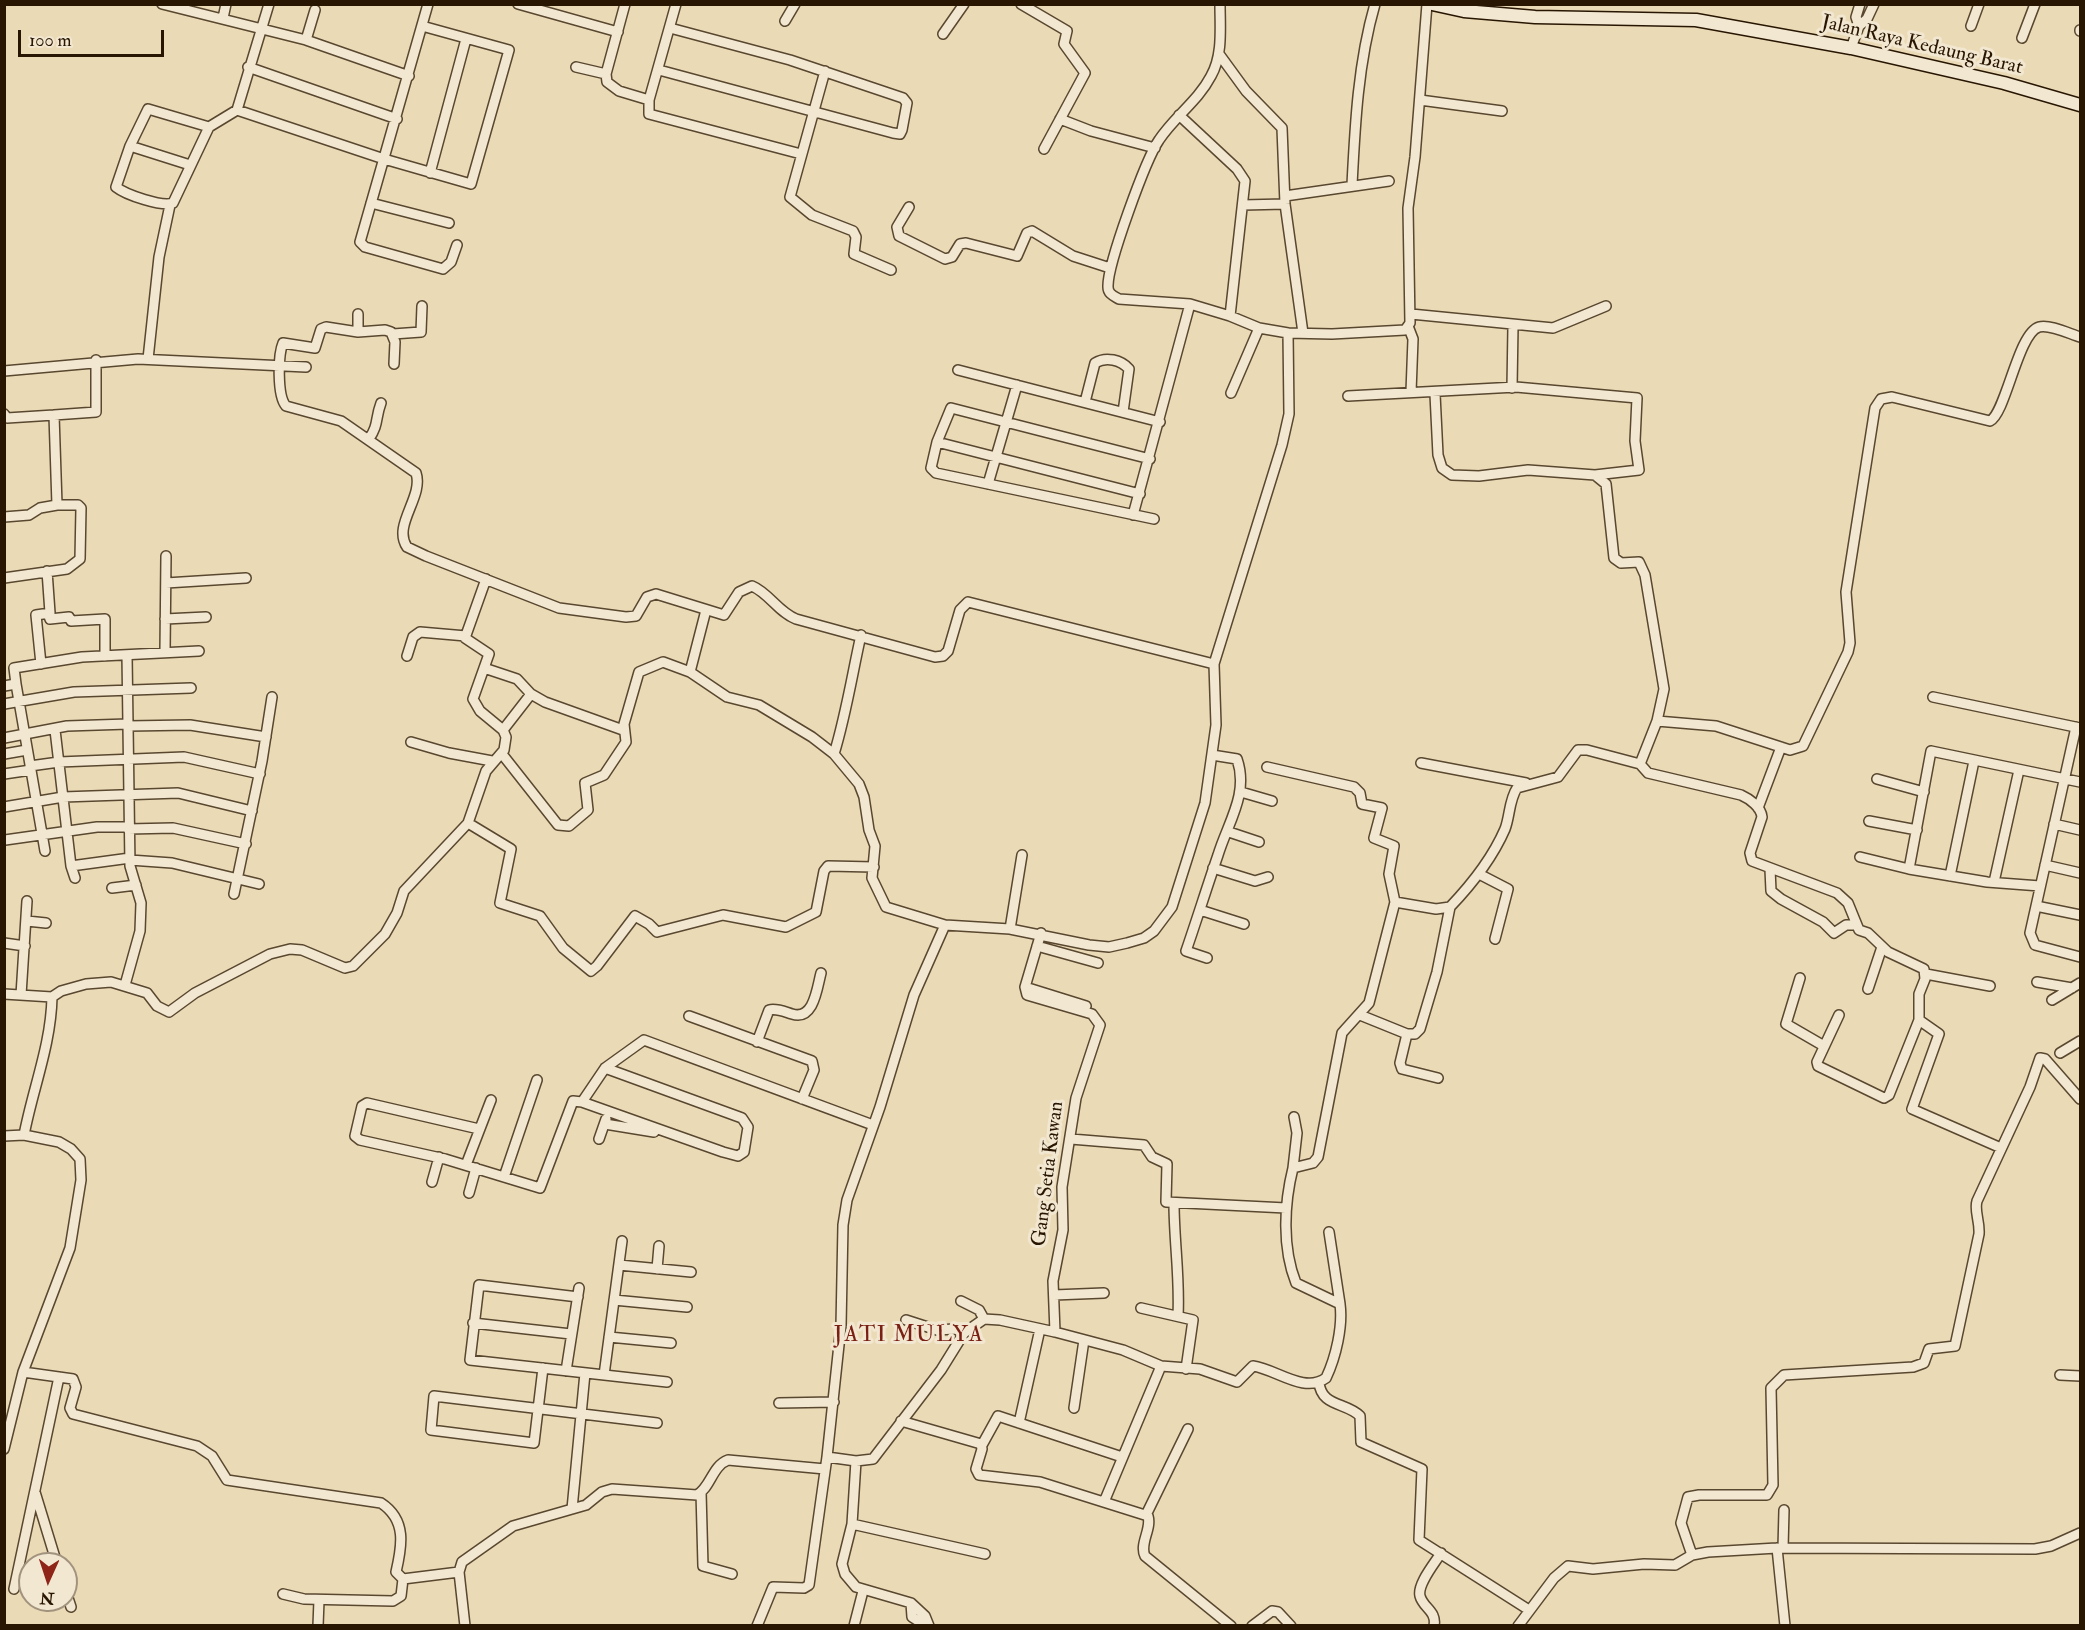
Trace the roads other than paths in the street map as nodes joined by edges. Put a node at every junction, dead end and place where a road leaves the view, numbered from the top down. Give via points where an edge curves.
1 (162, 4) edge
2 (225, 4) edge
3 (269, 4) edge
4 (428, 4) edge
5 (518, 4) edge
6 (625, 4) edge
7 (676, 4) edge
8 (795, 4) edge
9 (964, 4) edge
10 (1021, 4) edge
11 (1220, 4) edge
12 (1375, 4) edge
13 (1430, 4) edge
14 (1860, 4) edge
15 (1874, 4) edge
16 (1979, 4) edge
17 (2035, 4) edge
18 (179, 6) edge
19 (315, 10) dead end
20 (223, 18) junction
21 (785, 21) dead end
22 (422, 26) junction
23 (1858, 26) junction
24 (1971, 26) dead end
25 (261, 27) junction
26 (670, 28) junction
27 (618, 32) junction
28 (943, 34) dead end
29 (2022, 38) dead end
30 (466, 39) junction
31 (306, 40) junction
32 (1851, 48) junction
33 (1220, 54) junction
34 (248, 67) junction
35 (576, 67) dead end
36 (659, 70) junction
37 (825, 71) junction
38 (606, 74) junction
39 (409, 76) junction
40 (649, 100) junction
41 (1420, 100) junction
42 (2080, 105) edge
43 (237, 110) junction
44 (813, 111) junction
45 (1502, 111) dead end
46 (1179, 115) junction
47 (397, 119) junction
48 (1060, 119) junction
49 (209, 128) junction
50 (130, 146) junction
51 (1155, 148) junction
52 (1044, 150) dead end
53 (801, 154) junction
54 (384, 159) junction
55 (190, 165) junction
56 (429, 173) junction
57 (1389, 181) dead end
58 (1352, 185) junction
59 (1285, 200) junction
60 (370, 203) junction
61 (170, 205) junction
62 (1243, 205) junction
63 (909, 207) dead end
64 (449, 224) dead end
65 (457, 245) dead end
66 (1110, 268) junction
67 (891, 270) dead end
68 (1190, 304) junction
69 (422, 306) dead end
70 (1606, 306) dead end
71 (358, 314) dead end
72 (1411, 314) junction
73 (1230, 316) junction
74 (1408, 326) junction
75 (1513, 326) junction
76 (1259, 328) junction
77 (358, 332) junction
78 (1288, 333) junction
79 (1303, 333) junction
80 (393, 334) junction
81 (2080, 337) edge
82 (147, 359) junction
83 (96, 360) junction
84 (394, 364) dead end
85 (279, 367) junction
86 (306, 367) dead end
87 (958, 370) dead end
88 (4, 371) edge
89 (1017, 384) junction
90 (1512, 388) junction
91 (1411, 392) junction
92 (1231, 393) dead end
93 (1435, 394) junction
94 (1348, 396) dead end
95 (1085, 402) junction
96 (381, 403) dead end
97 (1123, 412) junction
98 (4, 414) edge
99 (54, 415) junction
100 (1007, 421) junction
101 (1160, 422) junction
102 (369, 439) junction
103 (937, 442) junction
104 (997, 456) junction
105 (1150, 459) junction
106 (1595, 475) junction
107 (988, 484) junction
108 (1140, 494) junction
109 (57, 505) junction
110 (1133, 515) junction
111 (4, 517) edge
112 (1154, 519) dead end
113 (166, 556) dead end
114 (47, 571) junction
115 (4, 578) edge
116 (246, 578) dead end
117 (486, 579) junction
118 (166, 583) junction
119 (706, 610) junction
120 (48, 613) junction
121 (206, 617) dead end
122 (165, 619) junction
123 (861, 635) junction
124 (466, 636) junction
125 (165, 651) junction
126 (199, 651) dead end
127 (127, 655) junction
128 (105, 656) junction
129 (407, 656) dead end
130 (41, 664) junction
131 (1214, 664) junction
132 (484, 668) junction
133 (690, 672) junction
134 (16, 684) junction
135 (4, 686) edge
136 (191, 688) dead end
137 (127, 690) junction
138 (531, 694) junction
139 (272, 697) dead end
140 (1933, 697) dead end
141 (19, 701) junction
142 (4, 704) edge
143 (1657, 721) junction
144 (128, 725) junction
145 (2078, 727) edge
146 (55, 730) junction
147 (503, 730) junction
148 (623, 730) junction
149 (25, 735) junction
150 (266, 737) junction
151 (4, 738) edge
152 (411, 742) dead end
153 (1781, 747) junction
154 (27, 750) junction
155 (4, 754) edge
156 (502, 754) junction
157 (834, 754) junction
158 (1212, 755) junction
159 (127, 758) junction
160 (1974, 760) junction
161 (492, 761) junction
162 (59, 762) junction
163 (1421, 763) dead end
164 (1640, 764) junction
165 (1267, 767) dead end
166 (30, 768) junction
167 (2019, 770) junction
168 (4, 774) edge
169 (260, 774) junction
170 (1877, 778) dead end
171 (2064, 778) junction
172 (2080, 782) edge
173 (1528, 784) junction
174 (1241, 792) junction
175 (1924, 792) junction
176 (127, 795) junction
177 (63, 797) junction
178 (36, 801) junction
179 (1272, 801) dead end
180 (4, 807) edge
181 (1758, 808) junction
182 (252, 811) junction
183 (1869, 821) dead end
184 (468, 823) junction
185 (2054, 824) junction
186 (128, 828) junction
187 (1917, 830) junction
188 (2080, 830) edge
189 (67, 831) junction
190 (1229, 832) junction
191 (42, 834) junction
192 (5, 840) edge
193 (1258, 842) dead end
194 (246, 844) junction
195 (45, 850) dead end
196 (1022, 855) dead end
197 (1860, 857) dead end
198 (130, 859) junction
199 (2045, 865) junction
200 (71, 866) junction
201 (874, 867) junction
202 (1213, 868) junction
203 (1770, 869) junction
204 (1909, 869) junction
205 (2080, 873) edge
206 (1479, 874) junction
207 (1268, 876) dead end
208 (1950, 876) junction
209 (75, 878) dead end
210 (238, 880) junction
211 (1994, 882) junction
212 (259, 884) dead end
213 (136, 885) junction
214 (2040, 886) junction
215 (112, 888) dead end
216 (234, 894) dead end
217 (27, 901) dead end
218 (1395, 902) junction
219 (2036, 906) junction
220 (1450, 907) junction
221 (1200, 910) junction
222 (2080, 915) edge
223 (27, 921) junction
224 (46, 923) dead end
225 (1244, 924) dead end
226 (945, 925) junction
227 (1855, 925) junction
228 (1010, 929) junction
229 (1041, 933) junction
230 (1495, 939) dead end
231 (4, 943) edge
232 (25, 946) junction
233 (1037, 946) junction
234 (1881, 947) junction
235 (2080, 957) edge
236 (1207, 958) dead end
237 (1098, 963) dead end
238 (821, 973) dead end
239 (1926, 974) junction
240 (1800, 978) dead end
241 (2037, 982) dead end
242 (2080, 983) edge
243 (124, 985) junction
244 (1990, 986) dead end
245 (1025, 987) junction
246 (2072, 988) junction
247 (1868, 989) dead end
248 (4, 994) edge
249 (21, 995) junction
250 (52, 997) junction
251 (2052, 1000) dead end
252 (1086, 1006) dead end
253 (1360, 1015) junction
254 (1839, 1015) dead end
255 (689, 1016) dead end
256 (1919, 1020) junction
257 (1407, 1034) junction
258 (2080, 1041) edge
259 (757, 1042) junction
260 (1824, 1046) junction
261 (2060, 1053) dead end
262 (605, 1068) junction
263 (1438, 1078) dead end
264 (537, 1080) dead end
265 (802, 1099) junction
266 (2080, 1099) edge
267 (491, 1100) dead end
268 (582, 1102) junction
269 (609, 1111) junction
270 (1294, 1117) dead end
271 (605, 1124) junction
272 (873, 1125) junction
273 (480, 1130) junction
274 (24, 1135) junction
275 (4, 1136) edge
276 (677, 1136) junction
277 (1071, 1138) junction
278 (599, 1139) dead end
279 (2001, 1148) junction
280 (439, 1157) junction
281 (471, 1167) junction
282 (1293, 1168) junction
283 (504, 1177) junction
284 (432, 1182) dead end
285 (469, 1193) dead end
286 (1174, 1203) junction
287 (1286, 1208) junction
288 (1329, 1232) dead end
289 (622, 1242) dead end
290 (659, 1246) dead end
291 (619, 1265) junction
292 (657, 1269) junction
293 (691, 1272) dead end
294 (1104, 1293) dead end
295 (1054, 1295) junction
296 (614, 1300) junction
297 (961, 1301) dead end
298 (1340, 1304) junction
299 (687, 1307) dead end
300 (1142, 1308) dead end
301 (1178, 1316) junction
302 (984, 1319) junction
303 (906, 1320) dead end
304 (473, 1323) junction
305 (1040, 1329) junction
306 (1055, 1332) junction
307 (964, 1333) junction
308 (572, 1334) junction
309 (609, 1337) junction
310 (1084, 1340) junction
311 (671, 1343) dead end
312 (1161, 1366) junction
313 (543, 1368) junction
314 (1186, 1369) junction
315 (566, 1371) junction
316 (23, 1372) junction
317 (585, 1373) junction
318 (604, 1375) junction
319 (2060, 1375) dead end
320 (2080, 1376) edge
321 (59, 1377) junction
322 (667, 1382) dead end
323 (1319, 1382) junction
324 (834, 1402) junction
325 (779, 1403) dead end
326 (537, 1408) junction
327 (1074, 1408) dead end
328 (580, 1414) junction
329 (901, 1420) junction
330 (657, 1423) dead end
331 (1019, 1423) junction
332 (1188, 1429) dead end
333 (982, 1445) junction
334 (4, 1449) edge
335 (827, 1457) junction
336 (1122, 1457) junction
337 (856, 1461) junction
338 (825, 1468) junction
339 (34, 1490) junction
340 (701, 1492) junction
341 (1104, 1502) junction
342 (572, 1509) junction
343 (1784, 1510) dead end
344 (1146, 1515) junction
345 (852, 1524) junction
346 (2080, 1533) edge
347 (1780, 1548) junction
348 (53, 1552) edge
349 (1441, 1553) junction
350 (986, 1554) dead end
351 (1692, 1555) junction
352 (459, 1572) junction
353 (732, 1574) dead end
354 (403, 1579) junction
355 (14, 1589) dead end
356 (863, 1591) junction
357 (284, 1594) dead end
358 (319, 1600) junction
359 (1529, 1610) junction
360 (318, 1626) edge
361 (465, 1626) edge
362 (757, 1626) edge
363 (854, 1626) edge
364 (927, 1626) edge
365 (1231, 1626) edge
366 (1252, 1626) edge
367 (1291, 1626) edge
368 (1434, 1626) edge
369 (1518, 1626) edge
370 (1785, 1626) edge

1 - 18 street
2 - 20 street
3 - 25 street
4 - 22 street
5 - 27 street
6 - 27 street
7 - 26 street
8 - 21 street
9 - 28 street
10 - 48 street via 1067,31 1064,44 1085,73
11 - 33 street
12 - 58 street via 1355,116
13 - 32 street, Jalan Raya Kedaung Barat via 1535,17 1696,20
13 - 41 street
14 - 23 street
15 - 23 street via 1865,22
16 - 24 street
17 - 29 street
18 - 20 street
19 - 31 street
20 - 25 street
22 - 30 street
22 - 39 street
23 - 32 street
25 - 31 street
25 - 34 street
26 - 36 street
26 - 37 street
27 - 38 street
30 - 56 street
30 - 56 street via 509,50 471,184
31 - 39 street
32 - 42 street, Jalan Raya Kedaung Barat
33 - 46 street via 1212,75
33 - 59 street via 1245,91 1282,128
34 - 43 street
34 - 47 street
35 - 38 street
36 - 40 street
36 - 44 street
37 - 44 street
37 - 44 street via 905,100 902,130 893,134
38 - 40 street via 608,82 619,91
39 - 47 street
40 - 53 street via 648,112 655,117
41 - 45 street
41 - 72 street via 1407,208
43 - 49 street
43 - 54 street
44 - 53 street
46 - 51 street
46 - 62 street via 1237,169 1245,181
47 - 54 street
48 - 51 street
48 - 52 street
49 - 50 street via 150,108
49 - 55 street
50 - 55 street
50 - 61 street via 116,187
51 - 66 street
53 - 67 street via 790,197 813,215 853,231 854,254
54 - 56 street
54 - 60 street
55 - 61 street
57 - 58 street
58 - 59 street
59 - 62 street
59 - 79 street
60 - 64 street
60 - 65 street via 360,239 365,247 443,268 451,262
61 - 82 street via 157,269
62 - 73 street
63 - 66 street via 897,227 899,236 945,259 966,243 1017,256 1027,233 1032,231 1073,256
66 - 68 street via 1107,288 1119,299
68 - 73 street
68 - 101 street
69 - 80 street via 421,332
70 - 75 street via 1553,328
71 - 77 street
72 - 74 street
72 - 75 street
73 - 76 street
74 - 79 street via 1405,330
74 - 91 street via 1413,339
75 - 90 street
76 - 78 street
76 - 92 street
77 - 80 street via 385,330
77 - 85 street via 323,327 315,348 283,343
78 - 79 street
78 - 131 street via 1287,424
80 - 84 street
81 - 153 street via 2042,327 2034,331 2009,379 1997,414 1990,421 1892,397 1878,402 1863,467 1846,592 1848,652 1806,743 1794,750
82 - 83 street
82 - 85 street
83 - 88 street
83 - 99 street via 96,412
85 - 86 street
85 - 102 street via 281,399 286,406 340,421
87 - 89 street
89 - 95 street
89 - 100 street
90 - 93 street
90 - 106 street via 1637,398 1635,441 1639,470
91 - 93 street
91 - 94 street
93 - 106 street via 1438,455 1442,468 1452,475 1528,470
95 - 97 street
95 - 97 street via 1095,363 1109,359 1124,364 1130,372
96 - 102 street via 376,415 378,426
97 - 101 street
98 - 99 street via 7,418
99 - 109 street
100 - 103 street via 951,408
100 - 104 street
100 - 105 street
101 - 105 street
102 - 117 street via 410,467 418,479 403,536 407,547
103 - 104 street
103 - 107 street via 932,470
104 - 107 street
104 - 108 street
105 - 108 street
106 - 143 street via 1606,484 1614,558 1618,562 1641,563 1645,575 1664,689
107 - 110 street
108 - 110 street
109 - 111 street via 29,515
109 - 114 street via 81,507 81,554 77,564
110 - 112 street
113 - 118 street
114 - 115 street
114 - 120 street
116 - 118 street
117 - 119 street via 559,608 615,616 636,616 647,597 656,594
117 - 124 street
118 - 122 street
119 - 123 street via 726,614 739,592 752,586 789,616
119 - 133 street
120 - 128 street via 50,619 105,619
120 - 130 street via 36,615
121 - 122 street
122 - 125 street
123 - 131 street via 940,657 948,651 960,610 968,603
123 - 157 street
124 - 129 street via 418,632
124 - 132 street via 466,640 489,652
125 - 126 street
125 - 127 street
127 - 128 street
127 - 137 street
128 - 130 street
130 - 134 street via 14,668
131 - 158 street
132 - 138 street via 514,678
132 - 147 street via 473,699 480,711
133 - 148 street via 663,662 639,671
133 - 157 street via 727,697 759,705
134 - 135 street
134 - 141 street
136 - 137 street
137 - 141 street via 74,692
137 - 144 street
138 - 147 street
138 - 148 street
139 - 150 street
140 - 145 street
141 - 142 street
141 - 149 street
143 - 153 street via 1716,726
143 - 164 street
144 - 146 street via 67,726
144 - 150 street via 190,724
144 - 159 street
145 - 171 street
146 - 149 street
146 - 162 street
147 - 156 street via 506,740
148 - 156 street via 626,742 604,775 584,785 587,812 565,826 558,825
149 - 151 street
149 - 154 street
150 - 169 street
152 - 161 street
153 - 181 street
154 - 155 street
154 - 166 street
156 - 161 street
157 - 201 street via 859,784 868,808 869,830 875,846
158 - 174 street via 1238,759
158 - 229 street via 1205,803 1172,907 1154,931 1144,938 1110,947
159 - 162 street
159 - 169 street via 184,757
159 - 176 street
160 - 167 street
160 - 175 street via 1931,752
160 - 208 street
161 - 184 street
162 - 166 street
162 - 177 street
163 - 173 street
164 - 173 street via 1578,750 1561,775
164 - 181 street via 1648,773 1741,795
165 - 218 street via 1354,787 1362,804 1383,808 1374,838 1394,846 1389,874
166 - 168 street
166 - 178 street
167 - 171 street
167 - 211 street
169 - 182 street
170 - 175 street
171 - 172 street
171 - 185 street
173 - 206 street via 1515,791 1505,827
174 - 179 street
174 - 190 street
175 - 187 street
176 - 177 street
176 - 182 street via 178,793
176 - 186 street
177 - 178 street
177 - 189 street
178 - 180 street
178 - 191 street
181 - 203 street via 1762,818 1749,856
182 - 194 street
183 - 187 street
184 - 201 street via 511,849 500,903 540,916 563,948 591,971 635,916 657,932 723,915 786,927 816,912 828,866
184 - 243 street via 404,891 385,934 351,968 290,949 231,972 169,1012 157,1006 147,993
185 - 188 street
185 - 199 street
186 - 189 street
186 - 194 street via 173,828
186 - 198 street
187 - 204 street
189 - 191 street
189 - 200 street
190 - 193 street
190 - 202 street
191 - 192 street
191 - 195 street
194 - 210 street
196 - 228 street
197 - 204 street
198 - 200 street
198 - 210 street via 172,863
198 - 213 street
199 - 205 street
199 - 214 street
200 - 209 street
201 - 226 street via 872,878 886,907
202 - 207 street via 1255,880
202 - 221 street
203 - 227 street via 1845,898
203 - 227 street via 1771,891 1781,899 1823,922 1834,933 1846,925
204 - 208 street
206 - 220 street
206 - 230 street via 1508,889
208 - 211 street
210 - 212 street
210 - 216 street
211 - 214 street
213 - 215 street
213 - 243 street via 141,903 141,931
214 - 219 street
217 - 223 street
218 - 220 street via 1436,909
218 - 253 street via 1372,994
219 - 222 street
219 - 235 street via 2030,933 2035,945
220 - 257 street via 1423,1021 1417,1032
221 - 225 street
221 - 236 street via 1186,951
223 - 224 street
223 - 232 street
226 - 228 street
226 - 272 street via 914,995
227 - 234 street
228 - 229 street
229 - 233 street
231 - 232 street
232 - 249 street
233 - 237 street
233 - 245 street
234 - 239 street via 1923,967
234 - 247 street
238 - 259 street via 807,1013 798,1016 771,1009
239 - 244 street
239 - 256 street via 1919,994
240 - 260 street via 1786,1024
241 - 246 street
242 - 246 street
243 - 250 street via 86,984
245 - 252 street
245 - 277 street, Gang Setia Kawan via 1030,996 1092,1014 1100,1025 1076,1098
246 - 251 street
248 - 249 street
249 - 250 street
250 - 274 street via 48,1042
253 - 257 street
253 - 282 street via 1342,1033 1318,1157
254 - 260 street
255 - 259 street
256 - 260 street via 1889,1095 1884,1098 1820,1067 1817,1062
256 - 279 street via 1939,1034 1912,1109
257 - 263 street via 1401,1068
258 - 261 street
259 - 265 street via 812,1061 814,1070
262 - 265 street via 644,1040
262 - 268 street
262 - 276 street via 742,1118 748,1127 742,1155
264 - 283 street
265 - 272 street
266 - 279 street via 2045,1059 2040,1059
267 - 273 street
268 - 269 street
268 - 283 street via 575,1100 571,1106 540,1188
269 - 271 street
269 - 276 street
270 - 282 street via 1297,1133
271 - 276 street
271 - 278 street
272 - 324 street via 855,1173 843,1225
273 - 280 street via 371,1104 362,1106 358,1139
273 - 281 street
274 - 275 street
274 - 316 street via 66,1145 80,1159 82,1169 70,1248
277 - 286 street via 1144,1145 1152,1157 1167,1164 1164,1200
277 - 295 street, Gang Setia Kawan via 1062,1187 1063,1230 1055,1263
279 - 351 street via 1975,1208 1979,1234 1954,1346 1929,1349 1924,1363 1913,1367 1784,1375 1776,1381 1771,1388 1770,1492 1688,1497 1681,1523
280 - 281 street
280 - 284 street
281 - 283 street
281 - 285 street
282 - 287 street
286 - 287 street
286 - 301 street
287 - 298 street via 1296,1283
288 - 298 street
289 - 291 street
290 - 292 street
291 - 292 street
291 - 296 street
292 - 293 street
294 - 295 street
295 - 306 street, Gang Setia Kawan
296 - 299 street
296 - 309 street
297 - 302 street via 979,1310
298 - 323 street via 1330,1370
300 - 301 street
301 - 314 street via 1194,1322
302 - 305 street
302 - 307 street
303 - 307 street
304 - 308 street
304 - 308 street via 479,1285 578,1292
304 - 313 street via 470,1360
305 - 306 street
305 - 331 street
306 - 310 street
307 - 329 street via 941,1370
308 - 315 street
309 - 311 street
309 - 318 street
310 - 312 street via 1123,1350
310 - 327 street
312 - 314 street
312 - 336 street
313 - 315 street
313 - 326 street
314 - 323 street via 1203,1370 1237,1382 1253,1366 1295,1381
315 - 317 street
316 - 321 street
316 - 334 street
317 - 318 street
317 - 328 street
318 - 322 street
319 - 320 street
321 - 339 street
321 - 354 street via 73,1379 76,1384 70,1408 73,1414 197,1446 211,1454 227,1480 381,1503 397,1519 402,1534 396,1572
323 - 349 street via 1326,1400 1360,1416 1361,1442 1422,1468 1418,1538
324 - 325 street
324 - 335 street
326 - 326 street via 434,1396 431,1430 534,1443
326 - 328 street
328 - 330 street
328 - 342 street
329 - 333 street
329 - 337 street via 873,1459
331 - 333 street via 997,1416
331 - 336 street
332 - 344 street
333 - 341 street via 976,1469 979,1475 1036,1482
335 - 337 street
335 - 338 street
336 - 341 street
337 - 345 street
338 - 340 street via 728,1460 719,1466
338 - 362 street via 809,1585 773,1587
339 - 348 street
339 - 355 street
340 - 342 street via 689,1495 612,1489
340 - 353 street via 703,1565
341 - 344 street
342 - 352 street via 513,1526 462,1562
343 - 347 street
344 - 365 street via 1150,1519 1145,1556
345 - 350 street
345 - 356 street via 842,1564 849,1582
346 - 347 street via 2035,1549
347 - 351 street
347 - 370 street
349 - 359 street
349 - 368 street via 1420,1588 1420,1596 1434,1616
351 - 359 street via 1675,1565 1593,1569 1566,1566
352 - 354 street
352 - 361 street
354 - 358 street via 401,1596 395,1601
356 - 363 street
356 - 364 street via 911,1603 912,1617
357 - 358 street
358 - 360 street
359 - 369 street
366 - 367 street via 1272,1611

